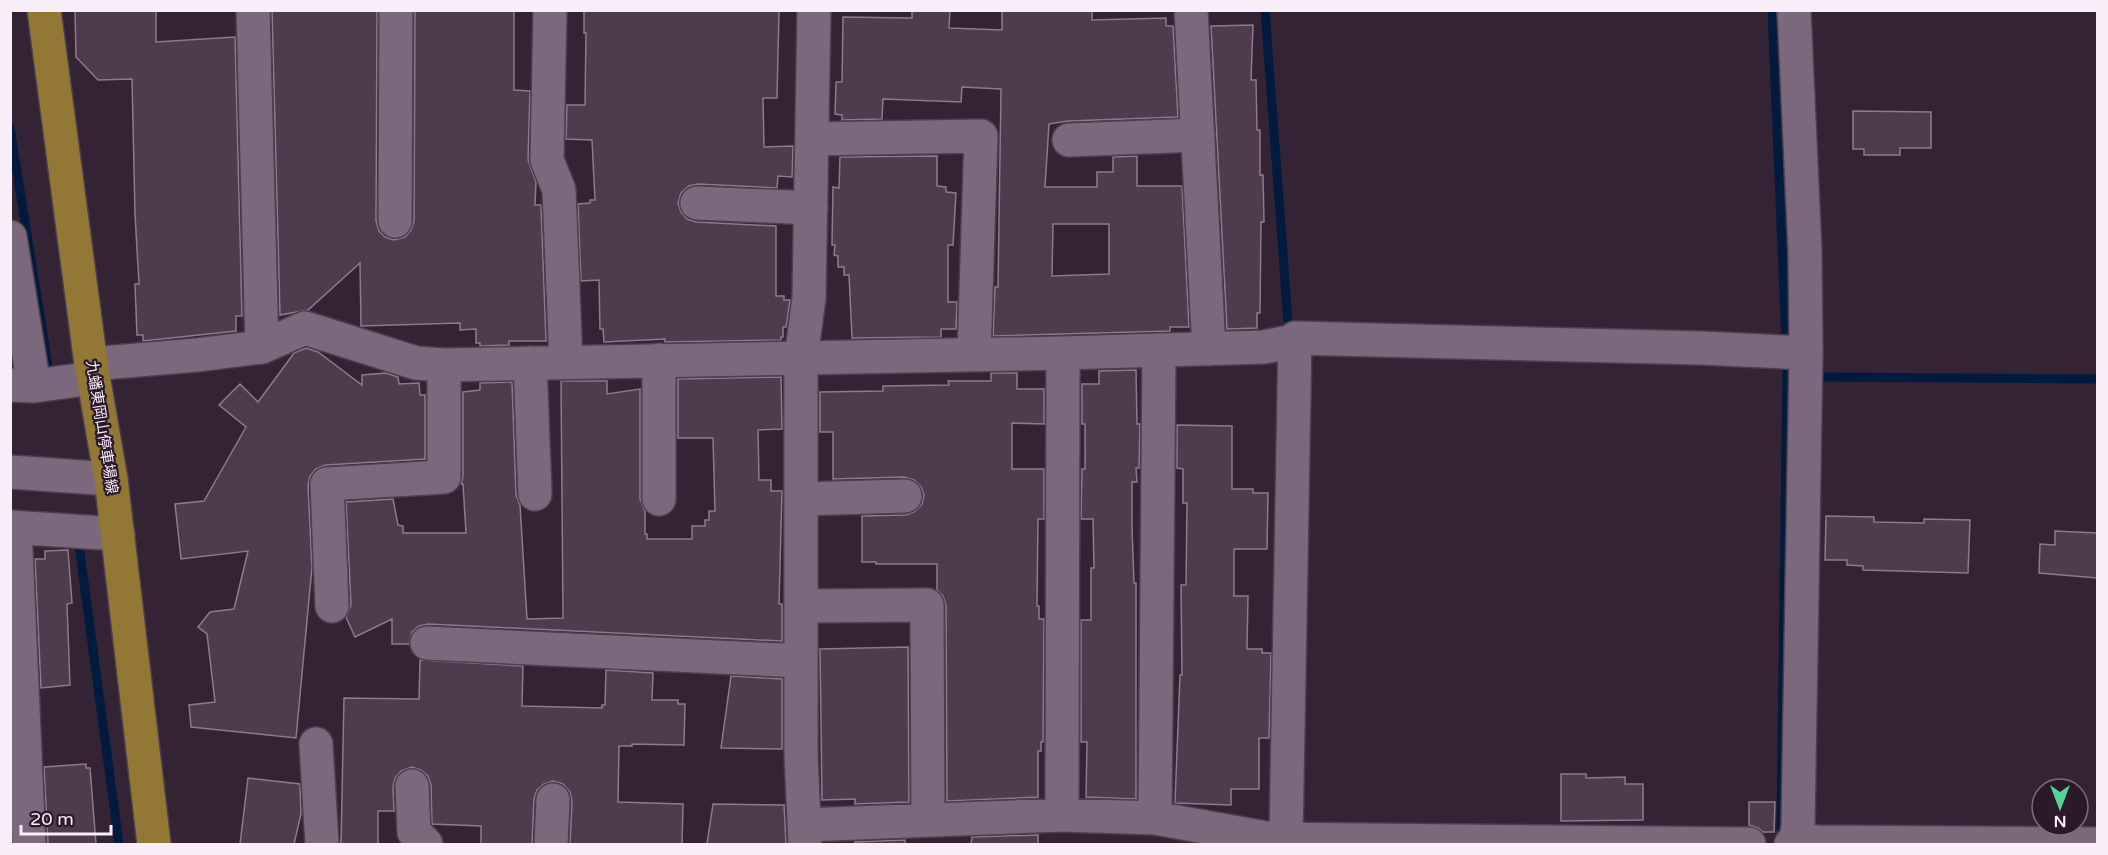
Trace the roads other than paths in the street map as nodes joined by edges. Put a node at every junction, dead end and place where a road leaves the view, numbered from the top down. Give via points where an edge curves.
1 (44, 10) edge
2 (253, 10) edge
3 (396, 10) edge
4 (550, 10) edge
5 (814, 10) edge
6 (1191, 10) edge
7 (1794, 10) edge
8 (1198, 135) junction
9 (812, 139) junction
10 (1069, 140) dead end
11 (697, 202) dead end
12 (811, 207) junction
13 (395, 221) dead end
14 (10, 237) edge
15 (1290, 343) junction
16 (262, 347) junction
17 (1209, 349) junction
18 (1159, 350) junction
19 (1063, 353) junction
20 (1792, 353) junction
21 (974, 355) junction
22 (801, 358) junction
23 (659, 360) junction
24 (566, 362) junction
25 (530, 363) junction
26 (444, 365) junction
27 (92, 371) junction
28 (22, 386) edge
29 (10, 472) edge
30 (111, 479) junction
31 (535, 494) dead end
32 (905, 496) dead end
33 (659, 499) dead end
34 (801, 499) junction
35 (13, 528) edge
36 (118, 534) junction
37 (332, 606) dead end
38 (801, 606) junction
39 (427, 643) dead end
40 (801, 661) junction
41 (316, 744) dead end
42 (412, 786) dead end
43 (554, 800) dead end
44 (1062, 815) junction
45 (1155, 818) junction
46 (928, 820) junction
47 (805, 835) edge
48 (1277, 841) edge
49 (1793, 841) edge
50 (29, 844) edge
51 (154, 844) edge
52 (322, 844) edge
53 (426, 844) edge
54 (551, 844) edge
55 (1749, 844) edge
56 (2097, 844) edge

1 - 27 main road, 九蟠東岡山停車場線
2 - 16 street
3 - 13 street
4 - 24 street via 547,160 559,190
5 - 9 street
6 - 8 street
7 - 20 street via 1805,251
8 - 10 street
8 - 17 street
9 - 12 street
9 - 21 street via 981,136
11 - 12 street
12 - 22 street via 809,298
14 - 28 street
15 - 17 street
15 - 20 street via 1295,338
15 - 48 street
16 - 26 street via 304,328 416,363
16 - 27 street
17 - 18 street
18 - 19 street
18 - 45 street
19 - 21 street
19 - 44 street
20 - 49 street via 1798,827
21 - 22 street
22 - 23 street
22 - 34 street
23 - 24 street
23 - 33 street
24 - 25 street
25 - 26 street
25 - 31 street
26 - 37 street via 444,477 327,484
27 - 28 street
27 - 30 main road, 九蟠東岡山停車場線
29 - 30 street
30 - 36 main road, 九蟠東岡山停車場線
32 - 34 street
34 - 38 street
35 - 36 street
35 - 50 street
36 - 51 main road, 九蟠東岡山停車場線
38 - 40 street
38 - 46 street via 927,605
39 - 40 street
40 - 47 street
41 - 52 street
42 - 53 street via 414,832
43 - 54 street
44 - 45 street
44 - 46 street
45 - 48 street
46 - 47 street
48 - 55 street
49 - 56 street

